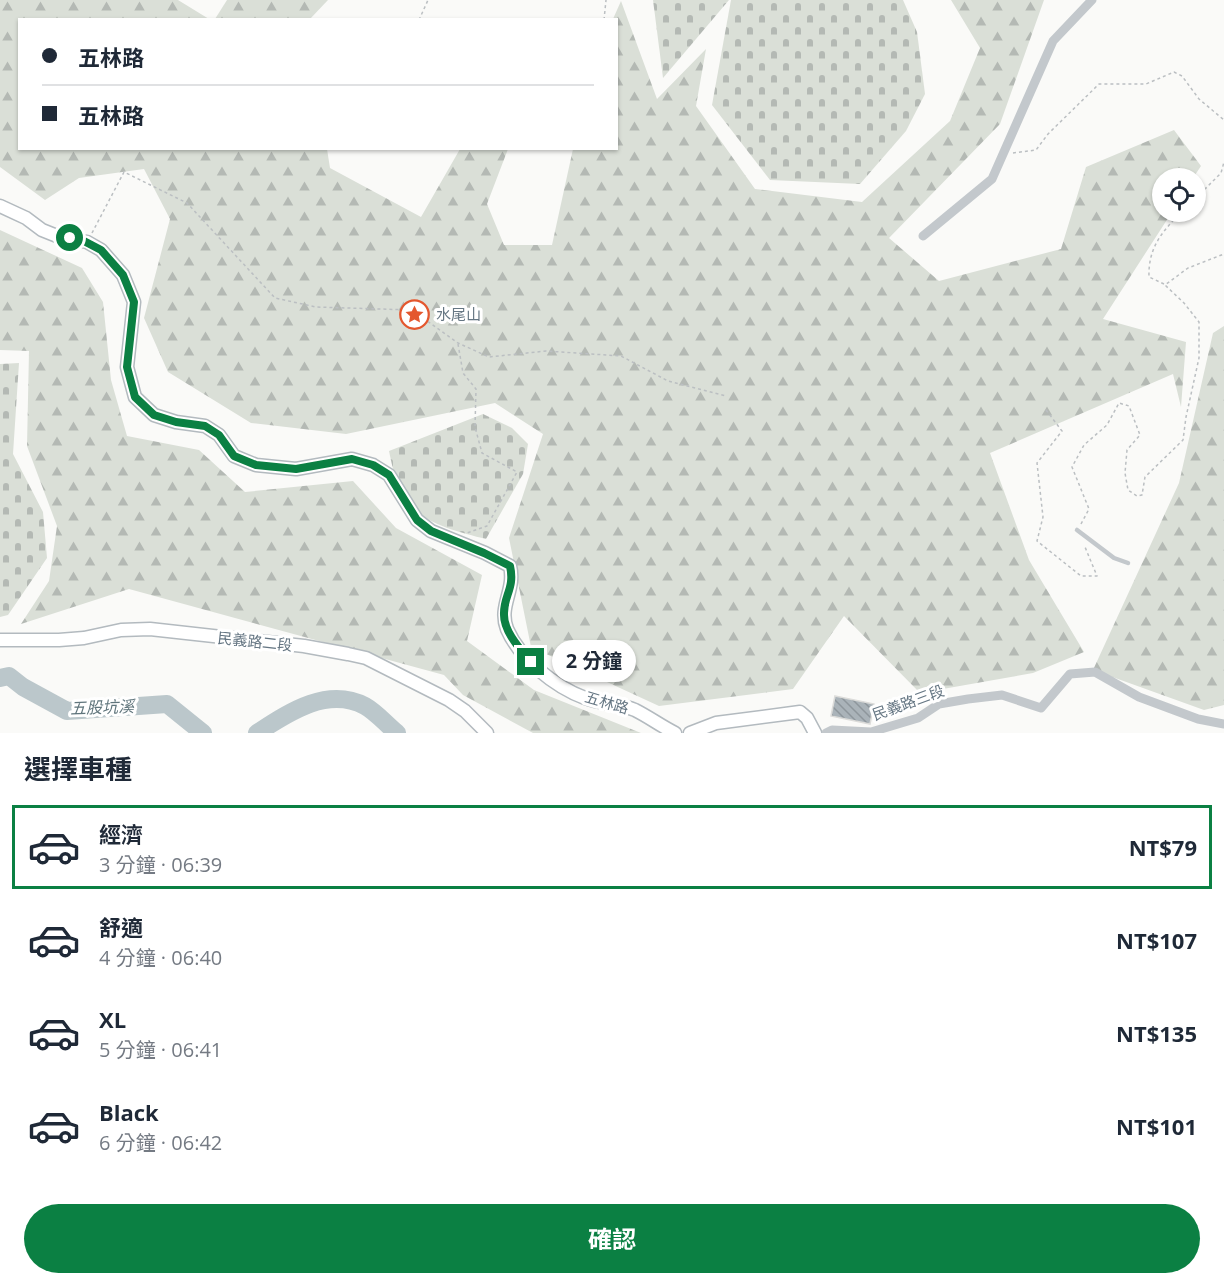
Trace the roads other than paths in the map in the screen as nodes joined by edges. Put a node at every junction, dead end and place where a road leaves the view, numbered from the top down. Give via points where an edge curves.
1 (1092, 0) edge
2 (0, 206) edge
3 (923, 236) dead end
4 (1077, 530) road end
5 (1128, 563) dead end
6 (0, 640) edge
7 (1224, 724) edge
8 (487, 733) edge
9 (675, 733) edge
10 (690, 733) edge
11 (815, 733) edge
12 (826, 733) edge

1 - 3 street via 1053,41 992,179
2 - 9 main road, 五林路 via 42,230 87,242 101,250 123,275 134,302 127,367 135,397 154,415 205,426 219,435 234,456 256,465 296,469 352,459 373,465 389,475 417,520 431,531 510,566 513,578 503,612 507,629 531,662 586,699 634,709
4 - 5 lane via 1114,558
6 - 8 main road, 民義路二段 via 67,640 150,629 348,654 366,658 449,700
7 - 12 street, 民義路三段 via 1198,719 1139,697 1095,672 1070,674 1041,708 1002,695 979,697 939,704 918,718 871,732
10 - 11 main road via 716,723 800,712

